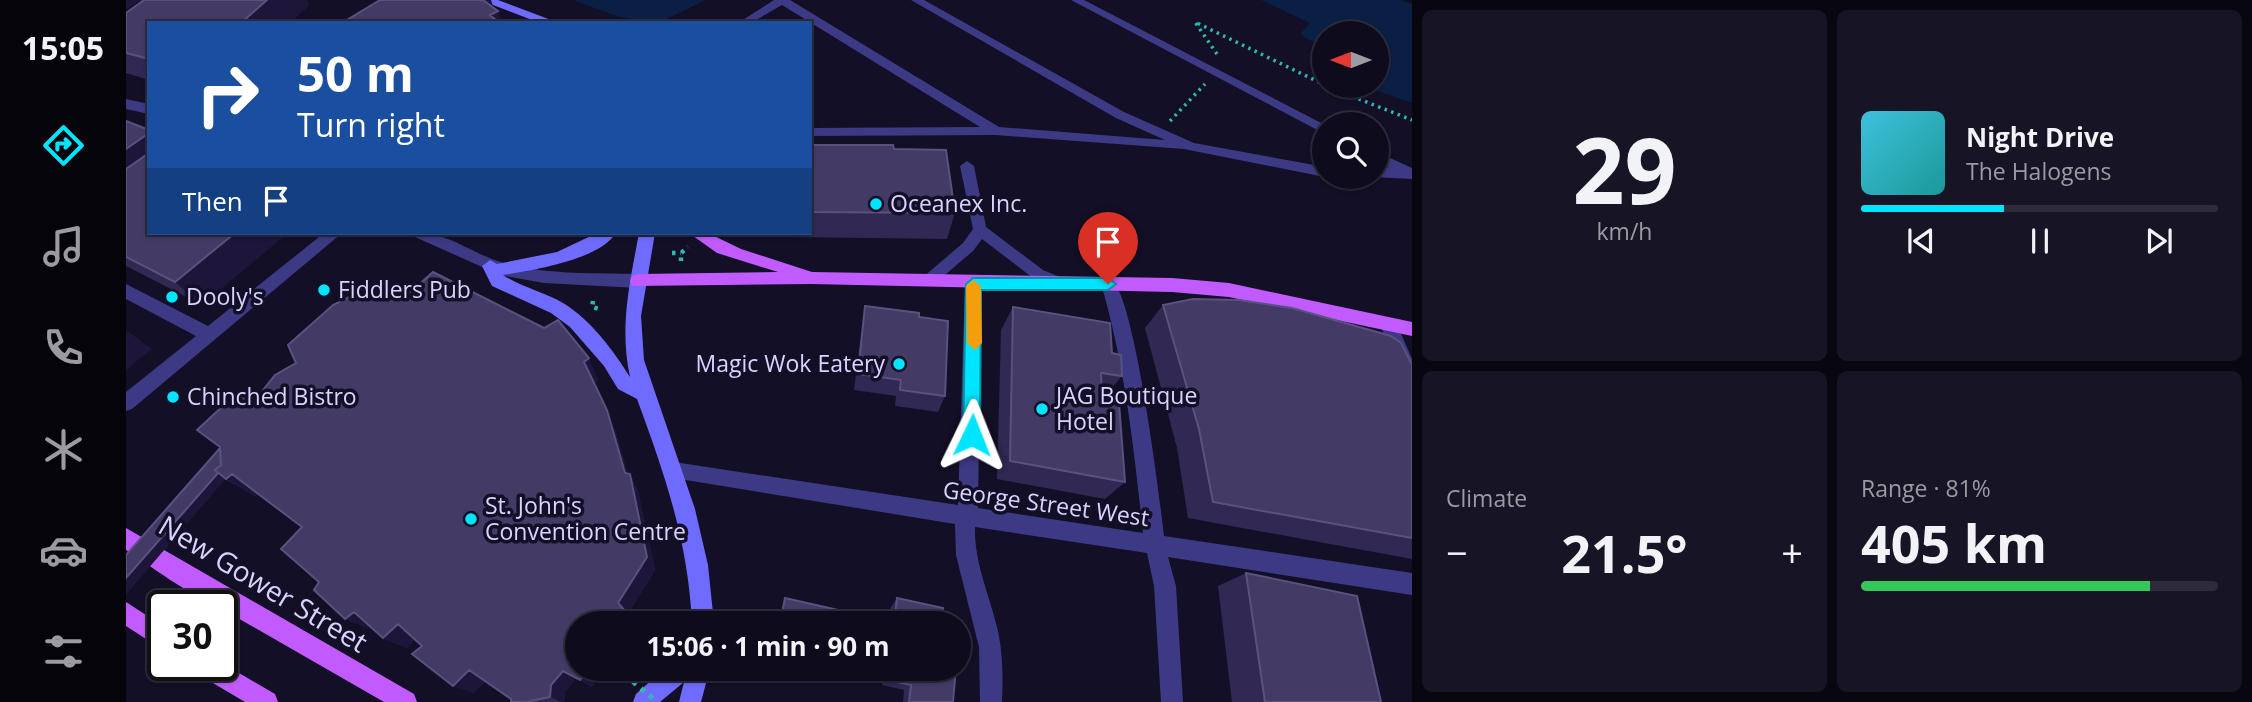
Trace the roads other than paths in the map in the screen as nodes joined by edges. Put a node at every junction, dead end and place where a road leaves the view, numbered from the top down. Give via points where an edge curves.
1 (486, 0) edge
2 (782, 0) edge
3 (916, 0) edge
4 (1076, 0) edge
5 (548, 21) edge
6 (746, 21) edge
7 (126, 104) edge
8 (147, 109) edge
9 (1312, 123) edge
10 (996, 131) junction
11 (812, 132) edge
12 (1191, 147) junction
13 (1389, 163) edge
14 (967, 166) dead end
15 (1312, 170) edge
16 (1389, 173) edge
17 (1410, 173) edge
18 (980, 230) junction
19 (332, 235) edge
20 (425, 235) edge
21 (605, 235) edge
22 (647, 235) edge
23 (693, 239) edge
24 (495, 268) junction
25 (811, 278) junction
26 (638, 281) junction
27 (927, 282) junction
28 (973, 284) junction
29 (1062, 284) junction
30 (1108, 284) junction
31 (126, 292) edge
32 (1389, 325) junction
33 (1412, 329) edge
34 (209, 334) junction
35 (1412, 380) edge
36 (645, 394) junction
37 (126, 403) edge
38 (674, 471) junction
39 (963, 517) junction
40 (126, 537) edge
41 (1155, 545) junction
42 (1326, 573) junction
43 (1412, 584) edge
44 (1333, 599) edge
45 (702, 611) edge
46 (126, 613) edge
47 (147, 628) edge
48 (231, 681) edge
49 (666, 681) edge
50 (696, 681) edge
51 (267, 702) edge
52 (406, 702) edge
53 (644, 702) edge
54 (690, 702) edge
55 (991, 702) edge
56 (1172, 702) edge

1 - 5 main road
2 - 6 lane
2 - 10 lane
3 - 12 lane via 1121,115
4 - 9 lane
7 - 8 street
10 - 11 lane
10 - 12 lane
12 - 15 lane
13 - 17 lane
14 - 18 lane
16 - 17 lane
18 - 27 lane via 964,251
18 - 29 lane via 1038,274
19 - 34 street
20 - 24 street
21 - 24 main road via 556,259
22 - 26 main road
23 - 25 main road via 784,265
24 - 26 street via 544,277
24 - 36 main road via 498,281 557,308 576,322 624,383
25 - 26 main road
25 - 27 main road
26 - 36 main road via 633,346
27 - 28 main road
28 - 29 main road
28 - 39 street via 970,498
29 - 30 main road
30 - 32 main road via 1229,290
30 - 41 street via 1138,408
31 - 34 street
32 - 33 main road
32 - 35 street
34 - 37 street
36 - 38 main road
38 - 39 street, George Street West
38 - 45 main road via 692,535
39 - 41 street, George Street West
39 - 55 street via 968,571 990,647
40 - 52 main road, New Gower Street via 202,586
41 - 42 street, George Street West
41 - 56 street via 1165,586
42 - 43 street, George Street West
42 - 44 street
46 - 47 main road
48 - 51 main road
49 - 53 main road
50 - 54 main road

